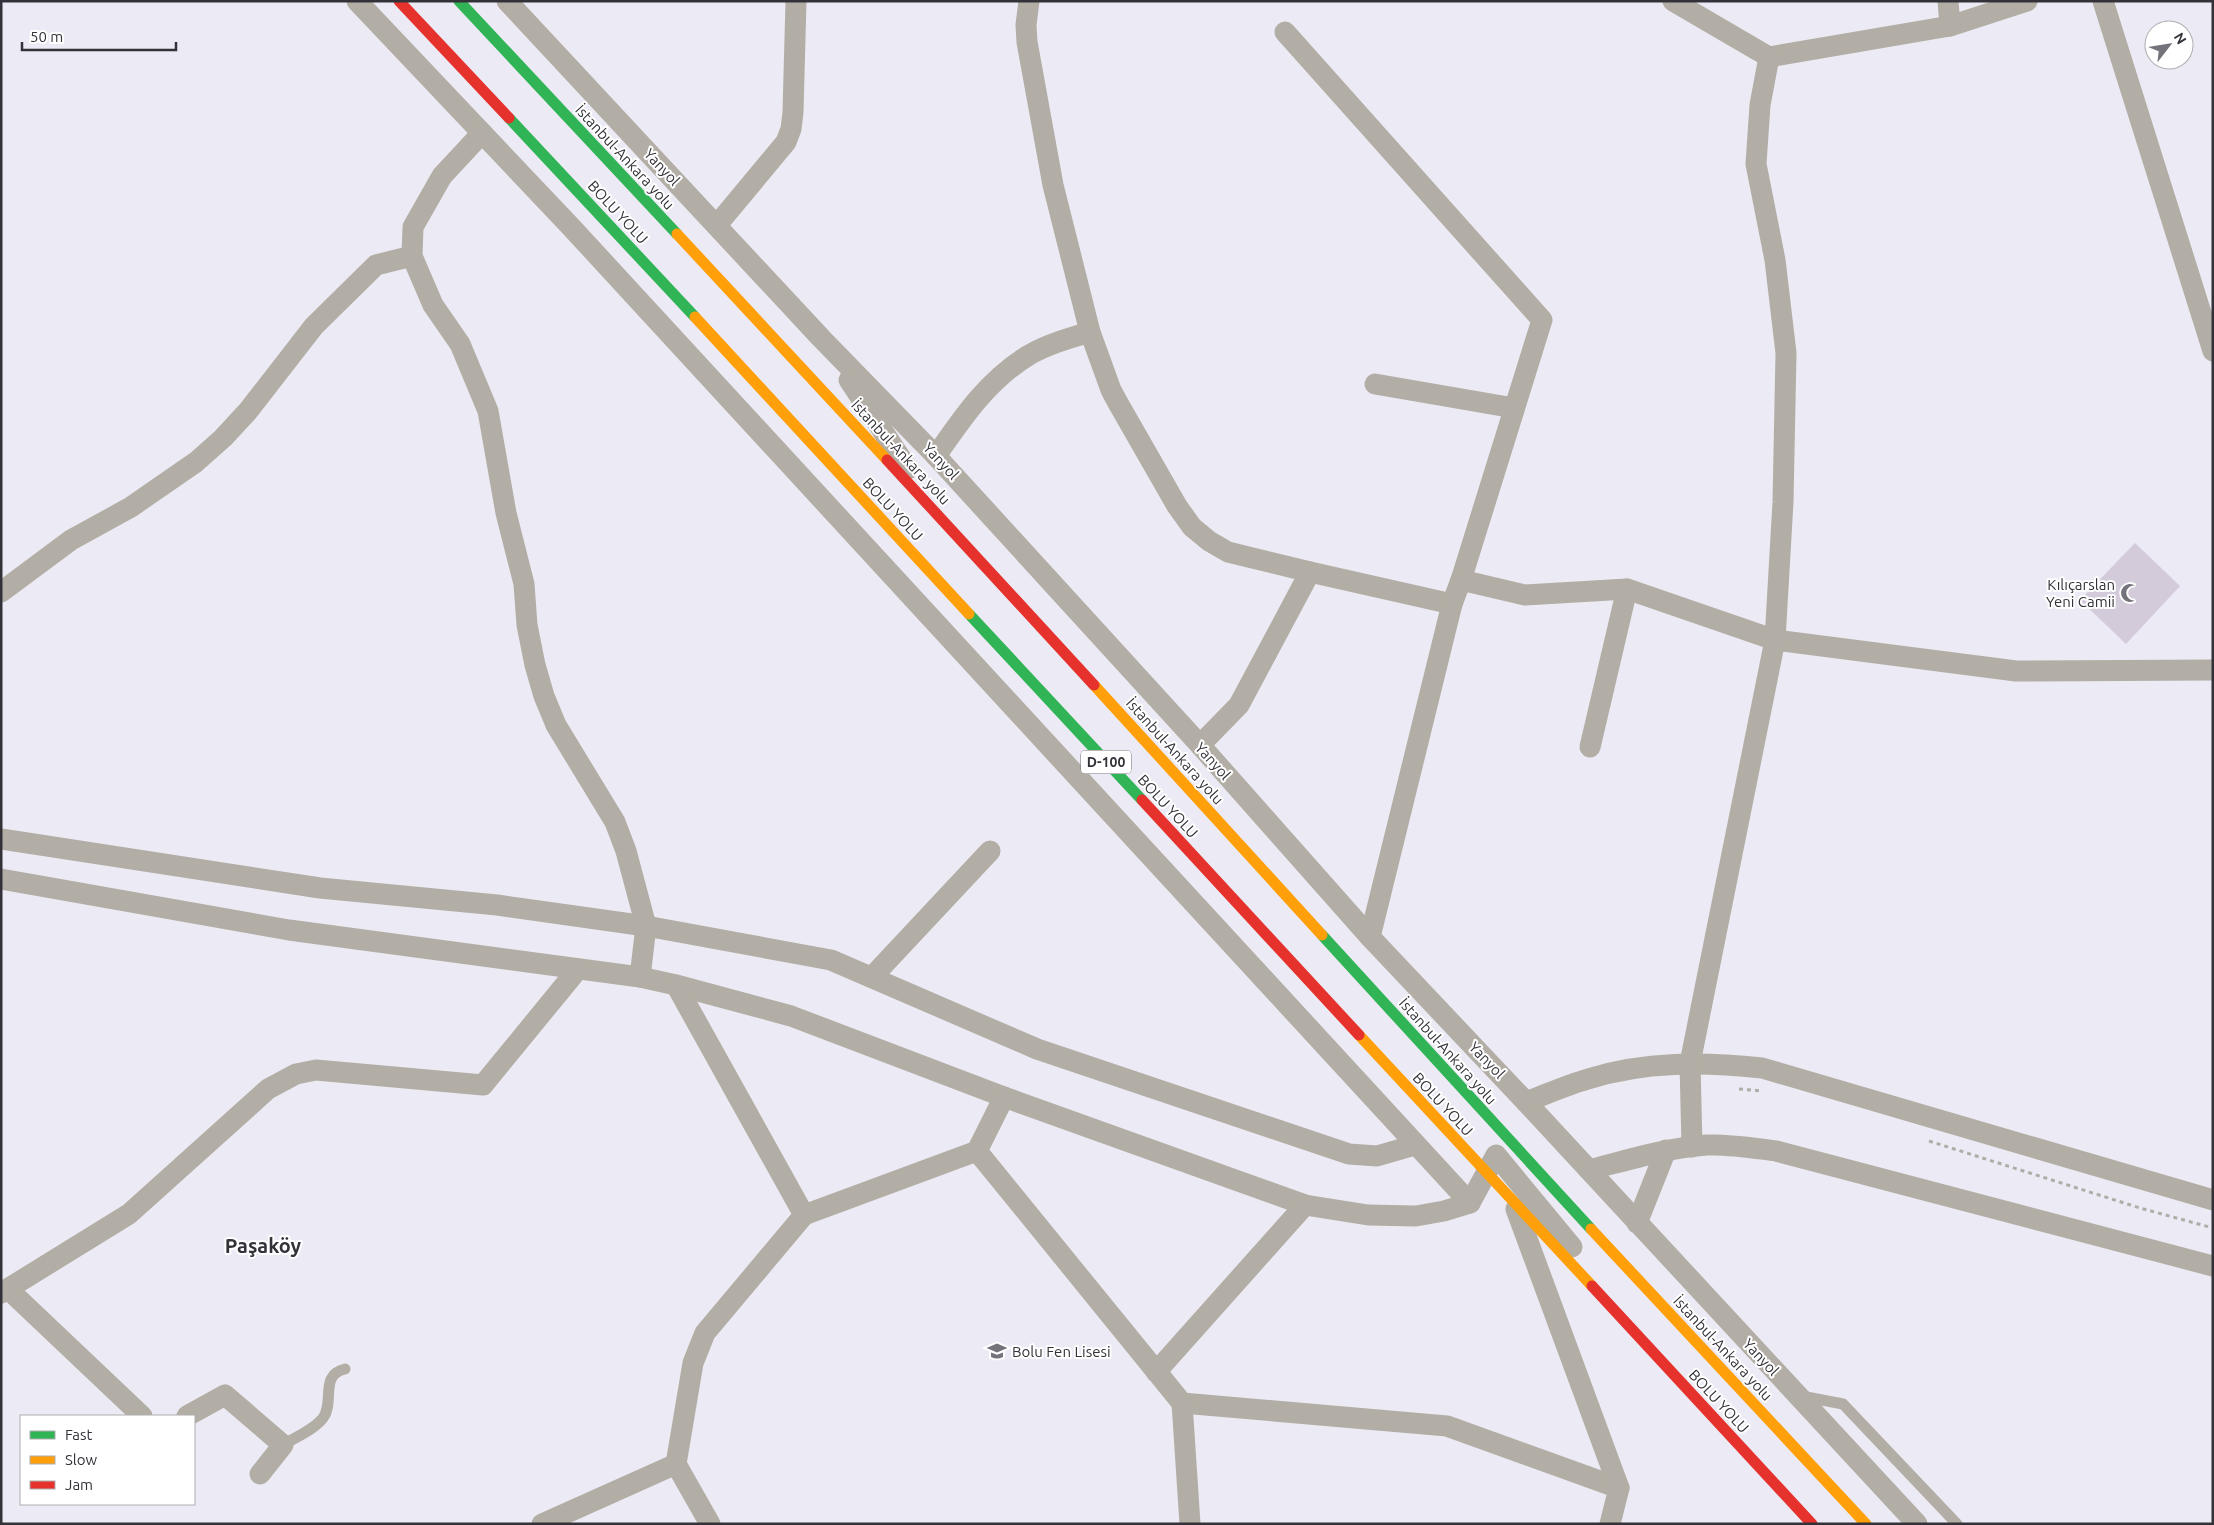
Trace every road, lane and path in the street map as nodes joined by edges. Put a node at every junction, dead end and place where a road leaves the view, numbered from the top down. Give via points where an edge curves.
1 (358, 1) edge
2 (399, 1) edge
3 (459, 1) edge
4 (506, 1) edge
5 (796, 1) edge
6 (1029, 1) edge
7 (1673, 1) edge
8 (1948, 1) edge
9 (2027, 1) edge
10 (2103, 1) edge
11 (1950, 26) junction
12 (1285, 32) dead end
13 (1768, 57) junction
14 (482, 133) junction
15 (593, 207) junction
16 (717, 225) junction
17 (572, 228) junction
18 (412, 256) junction
19 (2206, 307) edge
20 (1090, 332) junction
21 (821, 338) junction
22 (2213, 351) edge
23 (1375, 384) dead end
24 (1514, 408) junction
25 (936, 456) junction
26 (937, 513) junction
27 (1310, 572) junction
28 (1462, 580) junction
29 (1627, 589) junction
30 (1, 592) edge
31 (1452, 604) junction
32 (1775, 640) junction
33 (2213, 670) edge
34 (1200, 745) junction
35 (1590, 747) dead end
36 (1, 839) edge
37 (990, 851) dead end
38 (1, 878) edge
39 (646, 926) junction
40 (1370, 937) junction
41 (578, 969) junction
42 (640, 977) junction
43 (872, 977) junction
44 (676, 984) junction
45 (1690, 1063) junction
46 (1734, 1088) dead end
47 (1764, 1092) dead end
48 (1004, 1097) junction
49 (1526, 1102) junction
50 (1921, 1138) dead end
51 (1415, 1144) junction
52 (1692, 1147) junction
53 (1666, 1150) junction
54 (977, 1151) junction
55 (1496, 1155) junction
56 (1589, 1170) junction
57 (2213, 1200) edge
58 (1470, 1203) junction
59 (1306, 1204) junction
60 (804, 1215) junction
61 (1637, 1223) junction
62 (2213, 1228) edge
63 (2213, 1266) edge
64 (4, 1291) edge
65 (345, 1369) dead end
66 (1156, 1372) junction
67 (1797, 1396) junction
68 (1182, 1403) junction
69 (141, 1415) edge
70 (189, 1415) edge
71 (283, 1445) junction
72 (676, 1464) junction
73 (260, 1474) dead end
74 (1619, 1488) junction
75 (542, 1524) edge
76 (710, 1524) edge
77 (1190, 1524) edge
78 (1610, 1524) edge
79 (1803, 1524) edge
80 (1812, 1524) edge
81 (1866, 1524) edge
82 (1917, 1524) edge
83 (1957, 1524) edge

1 - 14 street
2 - 15 highway, BOLU YOLU / D-100
3 - 26 highway, İstanbul-Ankara yolu / D-100
4 - 16 street, Yanyol
5 - 16 street via 791,129 786,142
6 - 20 street via 1027,42 1053,185
7 - 13 street
8 - 11 street
9 - 11 street
10 - 19 street
11 - 13 street
12 - 24 street via 1542,320
13 - 32 street via 1760,105 1756,164 1775,260 1786,353 1783,502
14 - 17 street
14 - 18 street via 442,176 413,227
15 - 17 street
15 - 80 highway, BOLU YOLU / D-100
16 - 21 street, Yanyol
17 - 51 street
18 - 30 street via 376,265 314,326 248,411 196,462 131,507 72,540
18 - 39 street via 433,304 460,344 488,411 506,513 524,584 527,625 544,696 556,725 615,822
19 - 22 street
20 - 25 street via 1030,355 991,383
20 - 27 street via 1111,390 1177,506 1192,526 1228,552
21 - 25 street, Yanyol
21 - 26 street
23 - 24 street
24 - 28 street
25 - 34 street, Yanyol
26 - 81 highway, İstanbul-Ankara yolu / D-100 via 1504,1135
27 - 31 street
27 - 34 street via 1239,705
28 - 29 street via 1525,596
28 - 31 street
29 - 32 street
29 - 35 street
31 - 40 street
32 - 33 street via 2016,671
32 - 45 street
34 - 40 street, Yanyol
36 - 39 street via 320,888 497,905
37 - 43 street
38 - 41 street via 289,930
39 - 42 street
39 - 43 street via 830,960
40 - 49 street, Yanyol
41 - 42 street
41 - 64 street via 483,1085 316,1070 296,1074 268,1089 130,1214
42 - 44 street
43 - 51 street via 1036,1049 1349,1154 1377,1156
44 - 48 street via 791,1016
44 - 60 street
45 - 49 street via 1644,1066 1588,1078
45 - 52 street
45 - 57 street via 1762,1068
46 - 47 path
48 - 54 street
48 - 59 street
49 - 56 street, Yanyol
50 - 62 path
51 - 58 street
52 - 53 street
52 - 63 street via 1740,1146 1776,1151
53 - 56 street
53 - 61 street
54 - 60 street
54 - 66 street
55 - 58 street
55 - 74 street
55 - 79 street
56 - 61 street, Yanyol
58 - 59 street via 1416,1216 1368,1215
59 - 66 street
60 - 72 street via 705,1333 693,1363
61 - 67 street, Yanyol
64 - 69 street
65 - 71 lane via 331,1378 324,1418
66 - 68 street
67 - 82 street, Yanyol
67 - 83 lane via 1843,1404
68 - 74 street via 1447,1426
68 - 77 street
70 - 71 street via 225,1395
71 - 73 street
72 - 75 street
72 - 76 street
74 - 78 street

